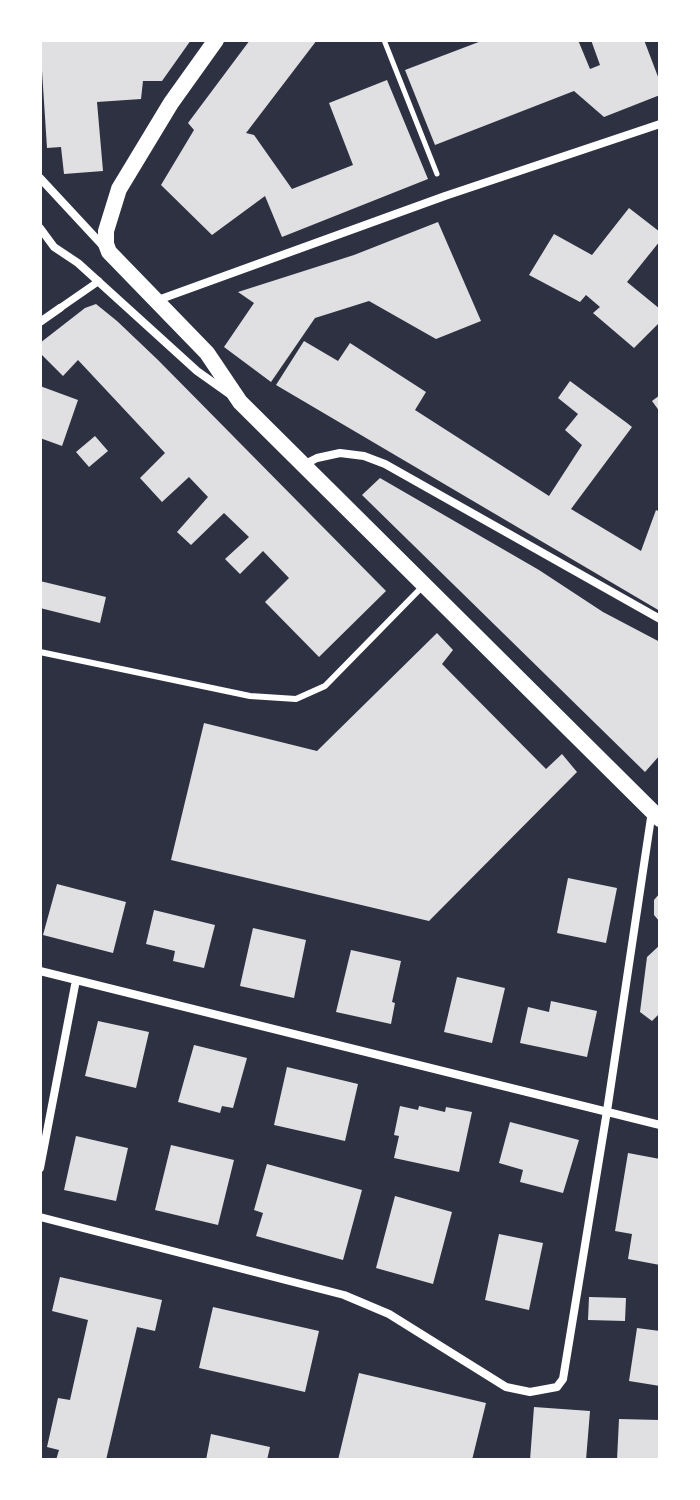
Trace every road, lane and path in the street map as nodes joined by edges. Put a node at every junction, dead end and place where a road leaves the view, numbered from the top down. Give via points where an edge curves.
1 (216, 40) edge
2 (384, 40) edge
3 (660, 124) edge
4 (437, 174) dead end
5 (40, 178) edge
6 (40, 228) edge
7 (40, 246) edge
8 (54, 247) junction
9 (109, 252) junction
10 (99, 281) junction
11 (158, 300) junction
12 (60, 308) joint
13 (40, 322) edge
14 (240, 402) junction
15 (303, 465) junction
16 (424, 585) junction
17 (660, 619) edge
18 (40, 652) edge
19 (656, 815) edge
20 (40, 971) edge
21 (76, 980) junction
22 (607, 1111) junction
23 (660, 1125) edge
24 (40, 1168) edge
25 (40, 1217) edge

1 - 9 main road via 119,189 106,231
2 - 4 path
3 - 11 street
5 - 9 street
6 - 8 street
7 - 8 street
8 - 10 street
9 - 11 main road
10 - 12 street
10 - 14 street via 197,371
11 - 14 main road via 207,353
12 - 13 street
14 - 15 main road
15 - 16 main road
15 - 17 street via 340,453 385,464
16 - 18 lane via 325,686 296,699 250,696
16 - 19 main road
19 - 22 street
20 - 21 street
21 - 22 street
21 - 24 street
22 - 23 street
22 - 25 street via 563,1379 550,1390 518,1391 356,1299

